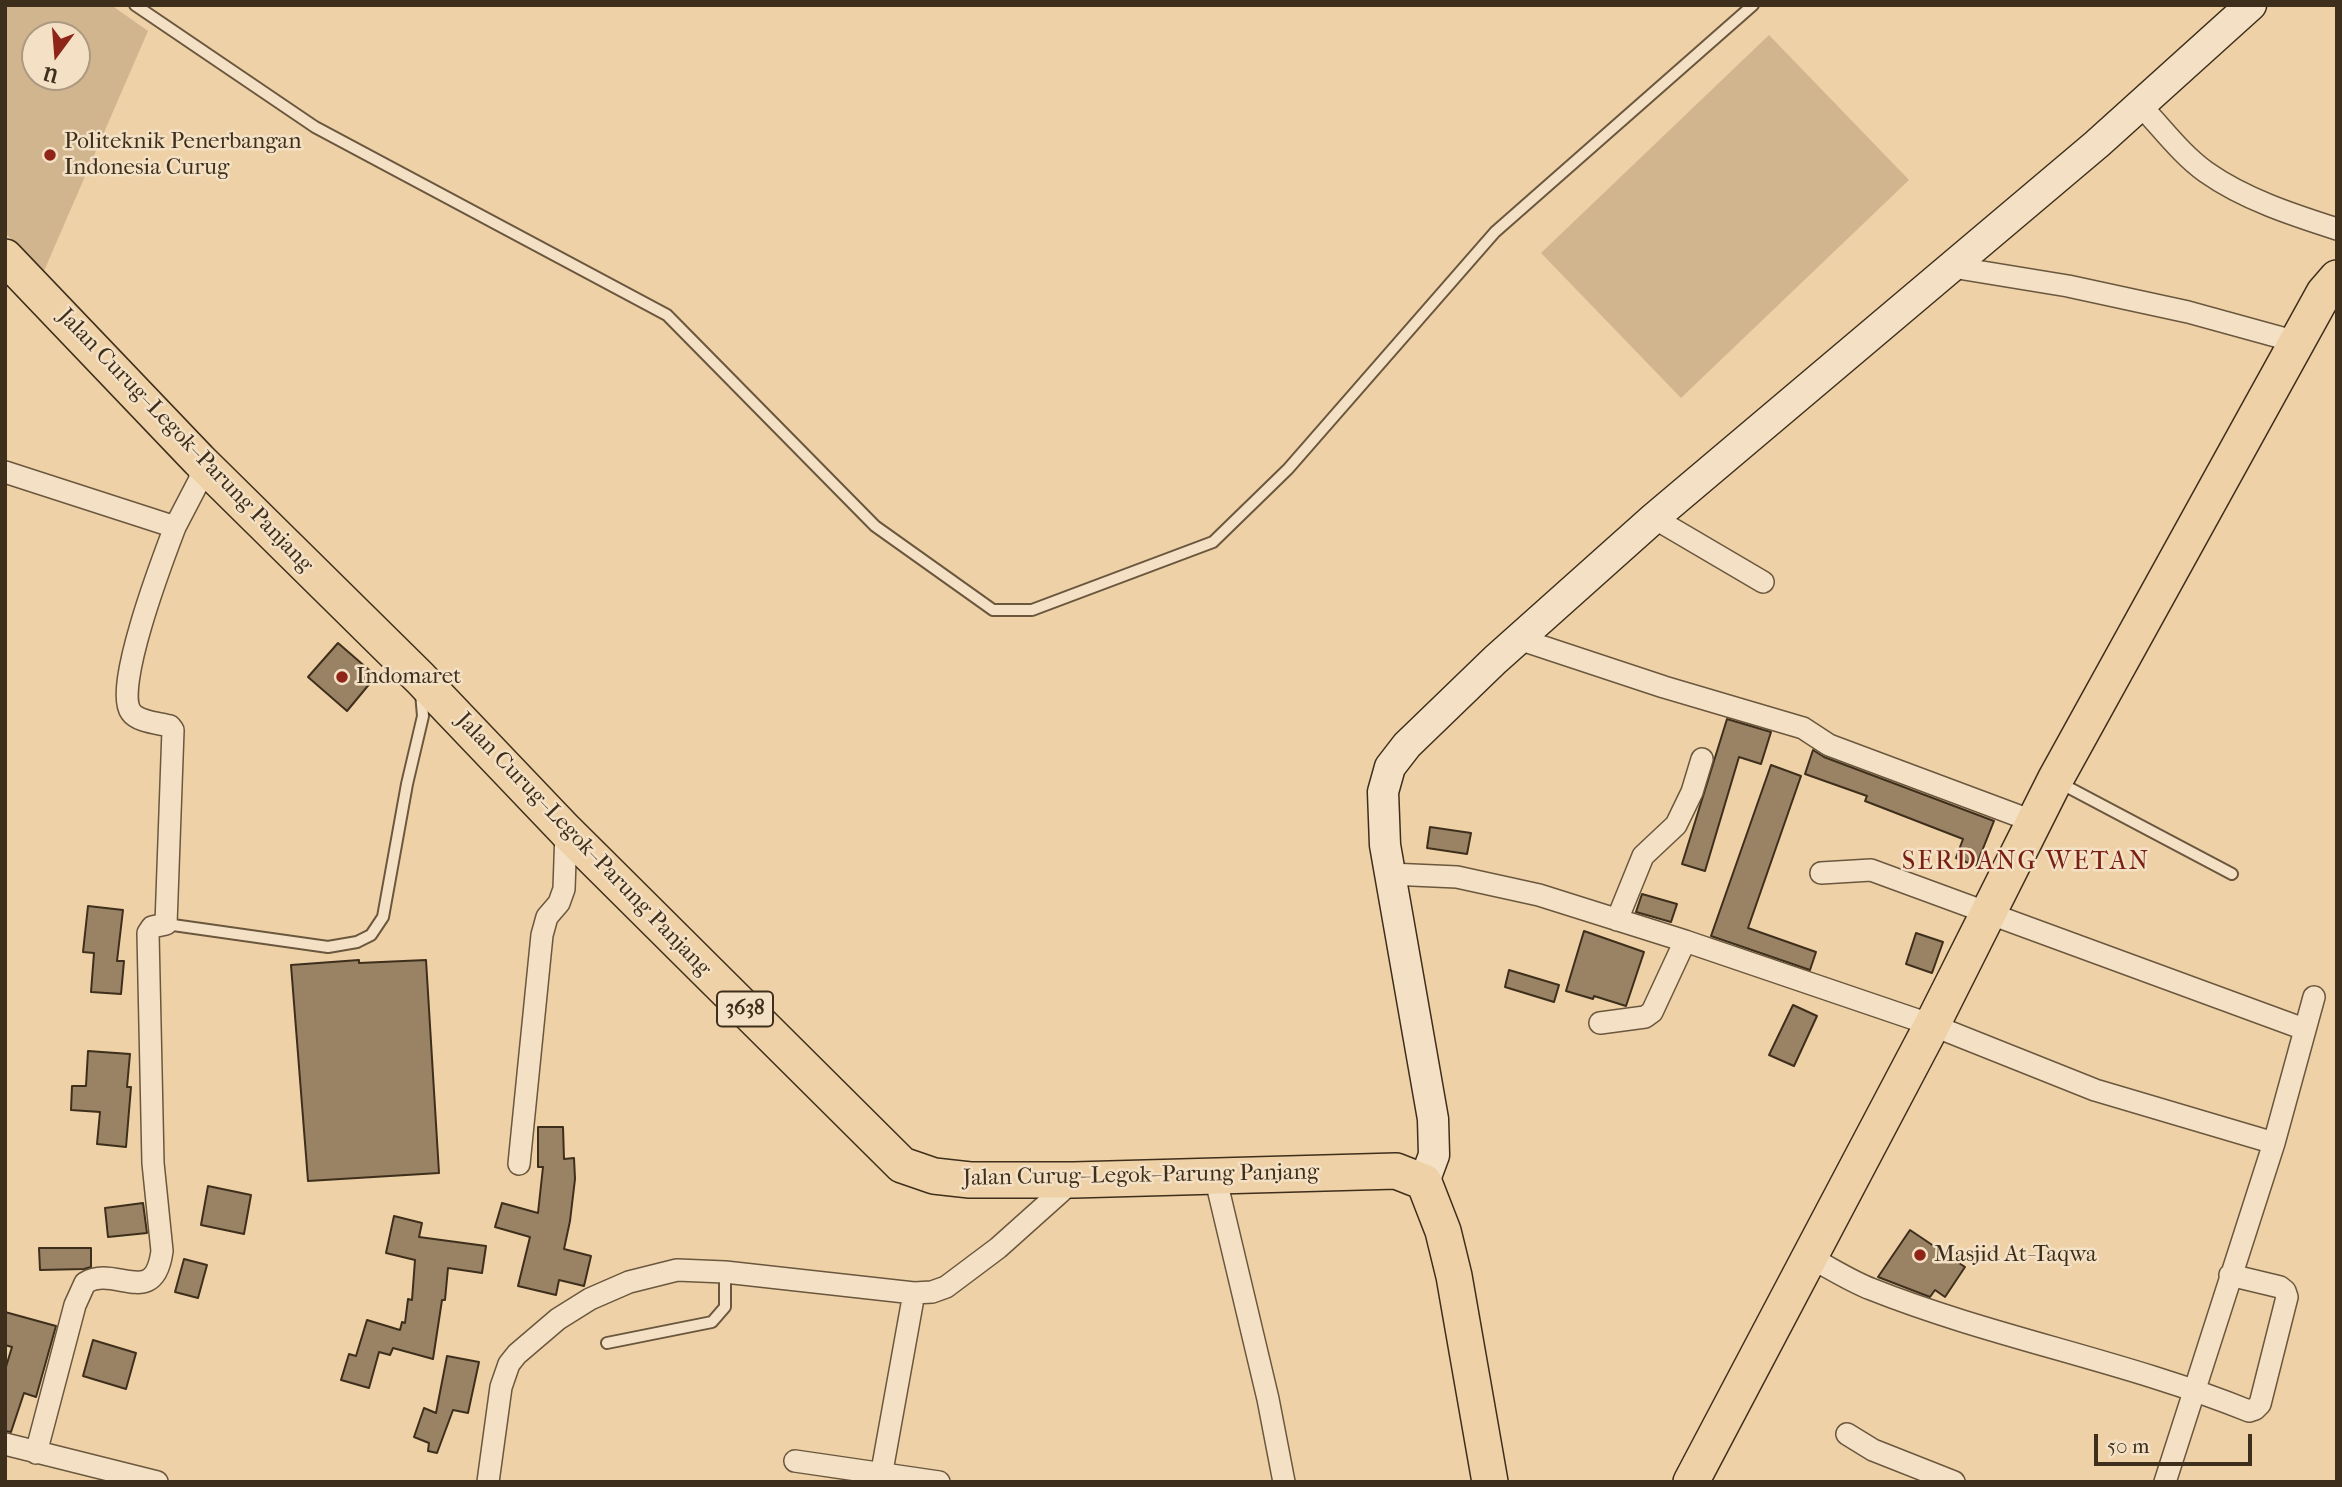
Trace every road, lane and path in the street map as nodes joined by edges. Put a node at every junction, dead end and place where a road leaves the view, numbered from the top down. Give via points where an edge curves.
1 (135, 5) edge
2 (1753, 5) edge
3 (2251, 5) edge
4 (2141, 106) junction
5 (2337, 229) edge
6 (5, 257) edge
7 (1952, 267) junction
8 (2337, 278) edge
9 (2297, 342) junction
10 (199, 460) junction
11 (5, 472) edge
12 (1654, 518) junction
13 (175, 527) junction
14 (1763, 582) dead end
15 (1519, 639) junction
16 (420, 678) junction
17 (1702, 759) dead end
18 (2055, 780) junction
19 (2035, 822) junction
20 (566, 831) junction
21 (1821, 873) dead end
22 (1390, 874) junction
23 (2232, 874) dead end
24 (1990, 912) junction
25 (1617, 920) junction
26 (166, 924) junction
27 (1685, 941) junction
28 (2314, 997) dead end
29 (1600, 1023) dead end
30 (1932, 1025) junction
31 (2304, 1029) junction
32 (2274, 1143) junction
33 (519, 1164) dead end
34 (1215, 1176) junction
35 (1074, 1180) junction
36 (1424, 1182) junction
37 (1809, 1256) junction
38 (725, 1272) junction
39 (2231, 1275) junction
40 (914, 1293) junction
41 (607, 1343) dead end
42 (2196, 1389) junction
43 (1847, 1434) dead end
44 (5, 1444) edge
45 (36, 1452) junction
46 (795, 1461) dead end
47 (881, 1477) edge
48 (157, 1482) edge
49 (488, 1482) edge
50 (939, 1482) edge
51 (1284, 1482) edge
52 (1490, 1482) edge
53 (1691, 1482) edge
54 (1954, 1482) edge
55 (2165, 1482) edge

1 - 2 lane via 315,127 667,315 875,526 993,610 1031,610 1213,542 1288,469 1495,232
3 - 4 street
4 - 5 street via 2207,173 2259,200
4 - 7 street
6 - 10 main road, Jalan Curug–Legok–Parung Panjang / 3638
7 - 9 street via 2188,312
7 - 12 street
8 - 9 main road
9 - 18 main road
10 - 13 street via 200,479
10 - 16 main road, Jalan Curug–Legok–Parung Panjang / 3638
11 - 13 street
12 - 14 street
12 - 15 street
13 - 26 street via 143,613 126,693 128,709 136,718 173,730
15 - 19 street via 1803,728 1829,745
15 - 22 street via 1390,767 1382,816
16 - 20 main road, Jalan Curug–Legok–Parung Panjang / 3638
16 - 26 lane via 423,716 383,917 371,935 328,947
17 - 25 street via 1676,825 1643,856
18 - 19 main road
18 - 23 lane
19 - 24 main road
20 - 33 street via 564,889 542,934
20 - 35 main road, Jalan Curug–Legok–Parung Panjang / 3638 via 902,1165 971,1180
21 - 24 street via 1871,870
22 - 25 street via 1457,877 1539,895
22 - 36 street via 1433,1119 1434,1155
24 - 30 main road
24 - 31 street
25 - 27 street
26 - 45 street via 152,927 148,933 160,1266 155,1276 142,1283 95,1279 85,1283
27 - 29 street via 1652,1012
27 - 30 street
28 - 31 street
30 - 32 street via 2095,1090
30 - 37 main road
31 - 32 street
32 - 39 street
34 - 35 main road, Jalan Curug–Legok–Parung Panjang / 3638
34 - 36 main road, Jalan Curug–Legok–Parung Panjang / 3638 via 1396,1171
34 - 51 street
35 - 40 street via 946,1287
36 - 52 main road via 1454,1276
37 - 42 street via 1868,1288 1920,1307
37 - 53 main road
38 - 40 street
38 - 41 lane via 725,1307 712,1322
38 - 49 street via 677,1270 629,1282 558,1319 517,1354 500,1387
39 - 42 street
39 - 42 street via 2286,1291 2260,1404 2249,1410
40 - 47 street
42 - 55 street
43 - 54 street via 1873,1450
44 - 45 street
45 - 48 street
46 - 47 street
47 - 50 street

